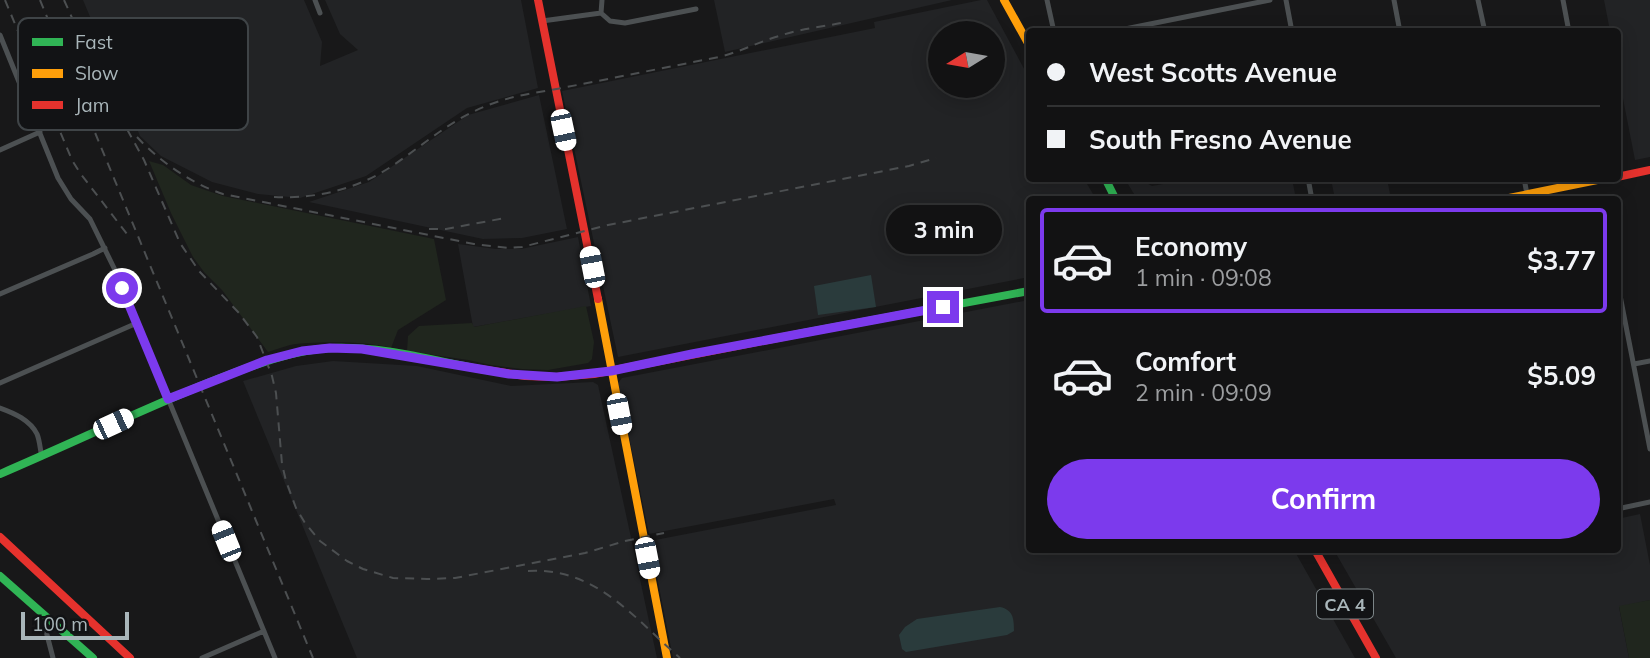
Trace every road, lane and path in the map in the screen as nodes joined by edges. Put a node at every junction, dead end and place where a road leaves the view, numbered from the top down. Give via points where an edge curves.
1 (315, 0) edge
2 (538, 0) edge
3 (602, 0) edge
4 (1004, 0) edge
5 (1047, 0) edge
6 (1270, 0) edge
7 (1286, 0) edge
8 (1394, 0) edge
9 (1478, 0) edge
10 (1563, 0) edge
11 (695, 9) dead end
12 (320, 13) dead end
13 (601, 13) junction
14 (542, 21) junction
15 (1053, 28) edge
16 (1130, 28) edge
17 (1291, 28) edge
18 (1399, 28) edge
19 (1484, 28) edge
20 (1568, 28) edge
21 (0, 35) edge
22 (1026, 40) edge
23 (18, 79) edge
24 (40, 132) joint
25 (0, 150) edge
26 (1650, 170) edge
27 (1621, 176) edge
28 (1590, 182) edge
29 (1531, 196) edge
30 (105, 248) junction
31 (1026, 292) edge
32 (0, 294) edge
33 (1621, 300) edge
34 (137, 323) junction
35 (1650, 361) edge
36 (1634, 365) junction
37 (611, 371) junction
38 (0, 383) edge
39 (168, 399) junction
40 (0, 408) edge
41 (1650, 449) edge
42 (42, 457) junction
43 (0, 474) edge
44 (1650, 502) edge
45 (1621, 508) edge
46 (0, 537) edge
47 (1317, 553) edge
48 (0, 576) edge
49 (46, 631) dead end
50 (264, 631) junction
51 (53, 658) edge
52 (93, 658) edge
53 (130, 658) edge
54 (202, 658) edge
55 (275, 658) edge
56 (667, 658) edge
57 (1376, 658) edge

1 - 12 street
2 - 14 main road
3 - 13 street
4 - 22 main road
5 - 15 street
6 - 16 street
7 - 17 street
8 - 18 street
9 - 19 street
10 - 20 street
11 - 13 street via 625,23 610,21
13 - 14 street
14 - 37 main road
21 - 23 street
24 - 25 street
24 - 30 street via 64,190 90,219
26 - 27 main road
28 - 29 main road
30 - 32 street
30 - 34 street
31 - 37 main road
33 - 36 street
34 - 38 street
34 - 39 street
35 - 36 street
36 - 41 street
37 - 39 main road via 526,376 398,354 330,348 267,360
37 - 56 main road
39 - 42 main road
39 - 50 street
40 - 42 street via 29,425 37,435
42 - 43 main road
44 - 45 street
46 - 53 main road
47 - 57 main road, CA 4
48 - 52 main road
49 - 51 street
50 - 54 street
50 - 55 street

